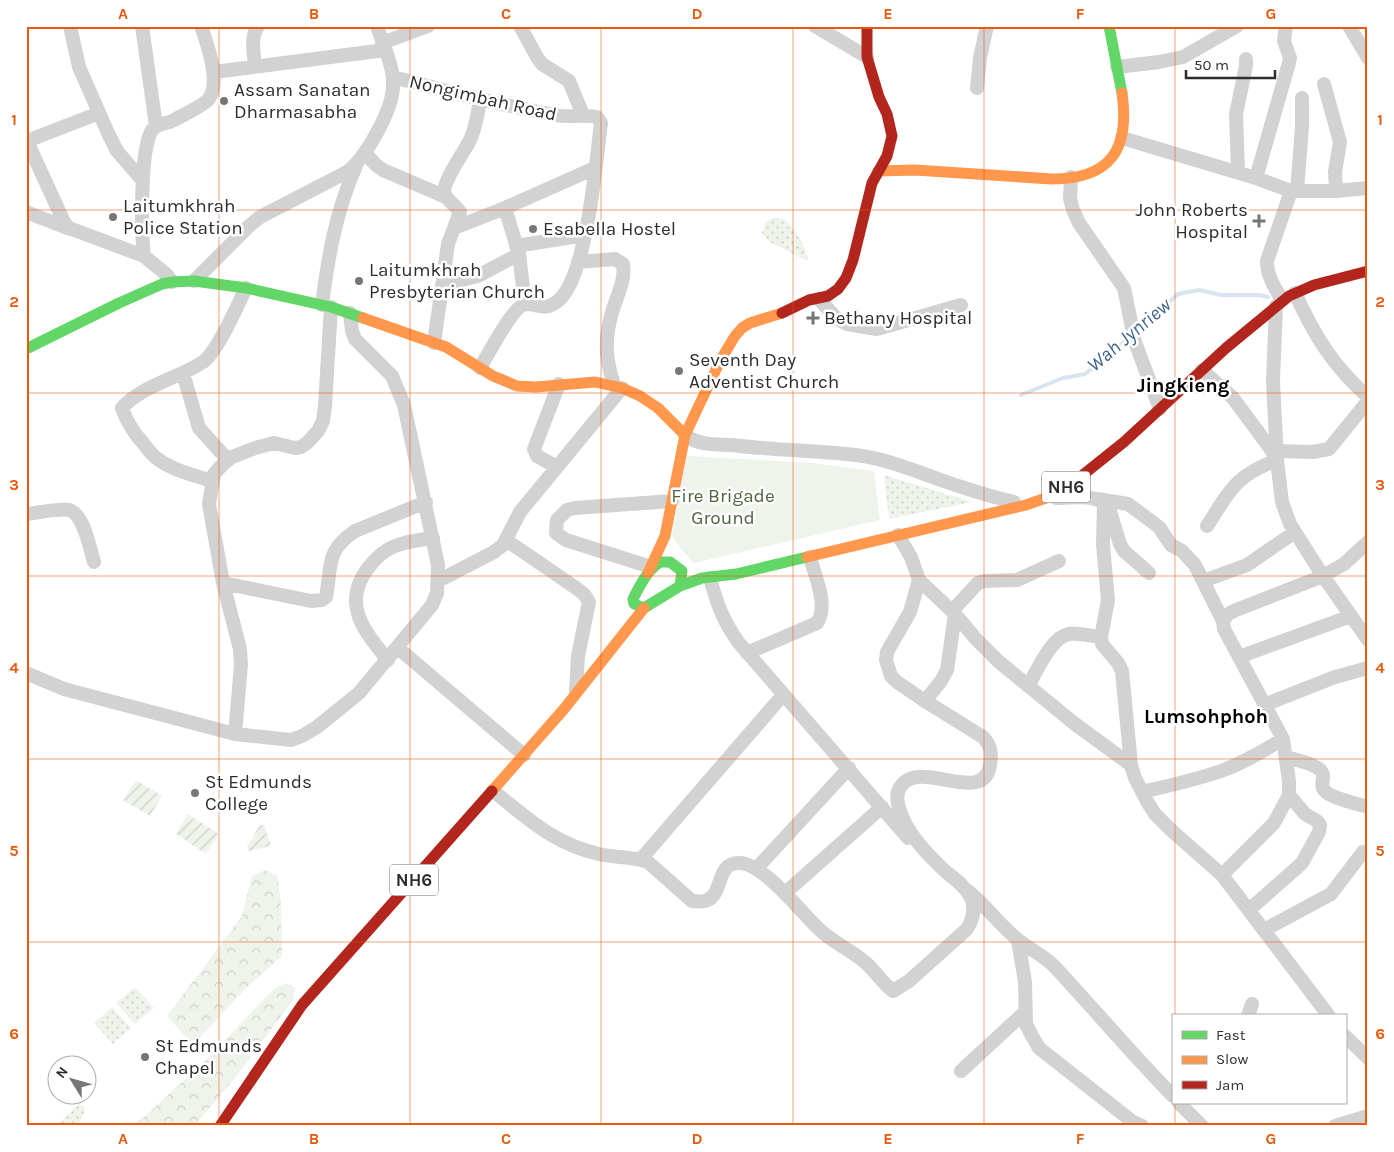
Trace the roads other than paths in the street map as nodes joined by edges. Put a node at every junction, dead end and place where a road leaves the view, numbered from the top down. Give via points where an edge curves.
1 (70, 26) edge
2 (142, 26) edge
3 (201, 26) edge
4 (258, 26) edge
5 (377, 26) edge
6 (428, 26) edge
7 (520, 26) edge
8 (816, 26) edge
9 (867, 26) edge
10 (987, 26) edge
11 (1109, 26) edge
12 (1237, 26) edge
13 (1286, 26) edge
14 (1349, 26) edge
15 (384, 47) junction
16 (867, 57) junction
17 (1368, 58) edge
18 (1246, 59) dead end
19 (255, 67) junction
20 (1117, 67) junction
21 (214, 72) junction
22 (393, 77) junction
23 (1324, 84) dead end
24 (977, 88) dead end
25 (1302, 98) dead end
26 (480, 100) junction
27 (99, 113) junction
28 (583, 115) junction
29 (156, 126) junction
30 (1122, 138) junction
31 (27, 140) edge
32 (362, 158) junction
33 (595, 168) junction
34 (878, 171) junction
35 (1238, 172) junction
36 (1071, 178) junction
37 (1256, 178) junction
38 (143, 181) junction
39 (1368, 188) edge
40 (1294, 191) junction
41 (1336, 191) junction
42 (446, 197) junction
43 (505, 208) junction
44 (26, 212) edge
45 (454, 228) junction
46 (75, 231) junction
47 (585, 235) junction
48 (518, 250) junction
49 (144, 256) junction
50 (578, 262) junction
51 (1368, 271) edge
52 (194, 281) junction
53 (172, 282) junction
54 (442, 285) junction
55 (246, 288) junction
56 (1295, 293) junction
57 (819, 299) junction
58 (1279, 303) junction
59 (525, 304) junction
60 (961, 305) dead end
61 (326, 306) junction
62 (350, 314) junction
63 (434, 343) junction
64 (26, 349) edge
65 (480, 368) junction
66 (1202, 370) junction
67 (183, 373) junction
68 (559, 384) junction
69 (618, 387) junction
70 (1368, 397) edge
71 (1368, 401) edge
72 (1160, 409) junction
73 (685, 435) junction
74 (1276, 455) junction
75 (228, 460) junction
76 (557, 467) junction
77 (212, 481) junction
78 (1046, 498) junction
79 (1102, 499) junction
80 (426, 502) junction
81 (672, 502) junction
82 (1026, 505) junction
83 (26, 514) edge
84 (1207, 526) dead end
85 (1295, 532) junction
86 (898, 535) junction
87 (665, 536) junction
88 (433, 538) junction
89 (506, 540) junction
90 (1368, 542) edge
91 (810, 557) junction
92 (1059, 561) dead end
93 (94, 562) dead end
94 (672, 563) junction
95 (650, 570) junction
96 (682, 571) junction
97 (1149, 573) dead end
98 (1323, 576) junction
99 (706, 578) junction
100 (919, 580) junction
101 (438, 581) junction
102 (1203, 581) junction
103 (222, 583) junction
104 (680, 586) junction
105 (633, 600) junction
106 (644, 608) junction
107 (953, 612) junction
108 (1351, 616) junction
109 (1223, 621) junction
110 (1101, 637) junction
111 (617, 640) junction
112 (1368, 640) edge
113 (398, 648) junction
114 (747, 653) junction
115 (1239, 657) junction
116 (388, 660) junction
117 (1368, 668) edge
118 (26, 673) edge
119 (1028, 686) junction
120 (576, 695) junction
121 (782, 695) junction
122 (925, 701) junction
123 (1264, 705) junction
124 (235, 734) junction
125 (1283, 740) junction
126 (524, 755) junction
127 (1286, 757) junction
128 (1131, 765) junction
129 (849, 768) junction
130 (493, 791) junction
131 (1142, 792) junction
132 (1289, 795) junction
133 (882, 807) junction
134 (1368, 807) edge
135 (922, 848) junction
136 (1363, 852) dead end
137 (640, 859) junction
138 (756, 869) junction
139 (1222, 875) junction
140 (966, 889) junction
141 (785, 893) junction
142 (1249, 910) junction
143 (1264, 930) junction
144 (1018, 940) junction
145 (1025, 1012) junction
146 (1327, 1014) edge
147 (1346, 1037) edge
148 (1368, 1058) edge
149 (961, 1071) dead end
150 (1172, 1095) edge
151 (1186, 1105) edge
152 (1368, 1116) edge
153 (1139, 1125) edge
154 (220, 1126) edge
155 (1187, 1126) edge
156 (1202, 1126) edge
157 (1335, 1126) edge

1 - 27 street via 80,67
2 - 29 street
3 - 21 street
4 - 19 street via 253,39
5 - 15 street
6 - 15 street
7 - 28 street via 542,64 568,81
8 - 16 street
9 - 16 main road
10 - 24 street
11 - 20 main road
12 - 20 street via 1183,57
13 - 37 street via 1284,41 1290,58
14 - 17 street
15 - 19 street
15 - 22 street
16 - 34 main road via 892,136 887,156
18 - 35 street via 1237,109
19 - 21 street
20 - 30 main road via 1124,114
21 - 29 street via 212,94 207,101
22 - 26 street, Nongimbah Road
22 - 32 street via 389,107
23 - 41 street via 1340,142
25 - 40 street
26 - 28 street, Nongimbah Road via 564,117
26 - 42 street via 470,139 447,181
27 - 31 street
27 - 38 street via 117,151
28 - 33 street, Nongimbah Road via 597,117 601,123
29 - 38 street via 148,140
30 - 35 street
30 - 36 main road via 1106,164
31 - 46 street via 64,222
32 - 42 street
32 - 52 street via 340,176 260,217
32 - 61 street via 349,184 330,247
33 - 43 street
33 - 47 street, Nongimbah Road
34 - 36 main road
34 - 57 main road via 846,278 838,289
35 - 37 street
36 - 72 street via 1070,198 1079,223 1124,288 1135,342
37 - 40 street
38 - 49 street
39 - 41 street
40 - 41 street
40 - 58 street via 1267,262
42 - 45 street via 460,212
43 - 45 street
43 - 48 street
44 - 46 street
45 - 54 street via 448,244
46 - 49 street
47 - 48 street
47 - 50 street, Nongimbah Road
48 - 54 street via 478,276
48 - 59 street
49 - 53 street
50 - 59 street, Nongimbah Road via 568,288 559,300 548,307
50 - 69 street via 615,259 623,264 625,274 606,336 606,355
51 - 56 main road, NH6 / NH6
52 - 53 main road
52 - 55 main road
53 - 64 main road via 152,287
54 - 63 street
55 - 61 main road
55 - 67 street via 213,350 204,361
56 - 58 main road, NH6 / NH6
56 - 70 street via 1321,345
57 - 60 street via 836,318 847,324 877,328
57 - 73 main road via 809,300 742,328 720,361
58 - 66 main road, NH6 / NH6
58 - 74 street via 1273,381
59 - 65 street via 510,318
61 - 62 main road
61 - 75 street via 325,406 318,431 301,447 274,444
62 - 63 main road
62 - 80 street via 355,339 386,369 398,386
63 - 65 main road
65 - 68 main road via 517,386
66 - 72 main road, NH6 / NH6
66 - 74 street via 1233,398
67 - 75 street via 199,428
67 - 77 street via 128,402 122,408 124,416 153,456 176,469
68 - 69 main road via 595,382
68 - 76 street via 534,449 537,456
69 - 73 main road via 658,408
69 - 76 street
71 - 74 street via 1329,449
72 - 78 main road, NH6 / NH6 via 1085,474
73 - 81 main road
73 - 82 street via 705,444 869,458
74 - 84 street via 1239,479
74 - 85 street via 1282,502
75 - 77 street via 214,474
76 - 89 street via 520,512
77 - 103 street via 209,504
78 - 79 street
78 - 82 main road, NH6 / NH6
79 - 97 street via 1124,551
79 - 102 street via 1128,504 1159,527 1172,545 1189,558
79 - 110 street via 1108,600
80 - 88 street
80 - 103 street via 346,537 331,558 326,597 322,600 311,601
81 - 87 main road
81 - 95 street via 575,508 567,510 557,520 556,533 566,540
82 - 86 main road, NH6 / NH6
83 - 93 street via 64,510 76,513 81,519
85 - 98 street
85 - 102 street via 1247,565
86 - 91 main road, NH6 / NH6
86 - 100 street
87 - 94 main road
87 - 95 main road
88 - 101 street
88 - 116 street via 384,552 364,573 358,588 356,610 360,622
89 - 101 street via 494,552
89 - 120 street via 576,588 589,602 578,656
90 - 98 street via 1344,564
91 - 99 main road, NH6 / NH6
91 - 114 street via 823,606 822,616 817,623
92 - 107 street via 1017,580 978,583
94 - 95 main road via 661,562
94 - 96 main road, NH6
95 - 105 main road, NH6
96 - 99 main road, NH6
96 - 104 main road
98 - 108 street
98 - 109 street via 1236,610
99 - 104 main road, NH6 / NH6
99 - 114 street via 724,620
100 - 107 street
100 - 122 street via 910,612 887,652 886,660 891,676
101 - 113 street via 432,605
102 - 109 street
103 - 124 street via 240,649
104 - 106 main road, NH6
105 - 106 main road via 634,604
105 - 111 main road, NH6
106 - 111 main road, NH6
107 - 119 street via 986,650
107 - 122 street via 947,670
108 - 112 street
108 - 115 street
109 - 115 street via 1224,630
110 - 119 street via 1067,634 1060,637
110 - 128 street via 1102,644 1122,671
111 - 120 main road, NH6 / NH6
113 - 116 street
113 - 126 street
114 - 121 street
115 - 123 street
116 - 124 street via 333,716 302,736 282,740
117 - 123 street via 1335,677
118 - 124 street via 64,689
119 - 128 street
120 - 126 main road, NH6 / NH6
121 - 129 street
121 - 137 street
122 - 135 street via 983,737 990,746 992,757 990,772 980,781 968,783 913,776 898,788 900,809
123 - 125 street
125 - 127 street
125 - 131 street via 1220,771
126 - 130 main road, NH6 / NH6
127 - 132 street
127 - 134 street via 1319,768 1324,791
128 - 131 street
129 - 133 street
129 - 138 street
130 - 137 street via 546,833 568,845 598,854
130 - 154 main road, NH6 / NH6 via 302,1006
131 - 139 street via 1155,814
132 - 139 street via 1274,822
132 - 142 street via 1305,814 1320,825 1318,832 1302,863
133 - 135 street via 908,838
133 - 141 street
135 - 140 street
136 - 143 street via 1331,894
137 - 138 street via 648,862 692,901 705,901 712,897 730,864 747,864
138 - 141 street
139 - 142 street
140 - 141 street via 973,907 972,922 967,929 909,981 893,991 865,962 821,931
140 - 144 street
142 - 143 street
143 - 146 street
144 - 145 street via 1025,982
144 - 150 street via 1053,965
145 - 149 street
145 - 153 street via 1026,1024 1040,1048
147 - 148 street
151 - 155 street
151 - 156 street
152 - 157 street

